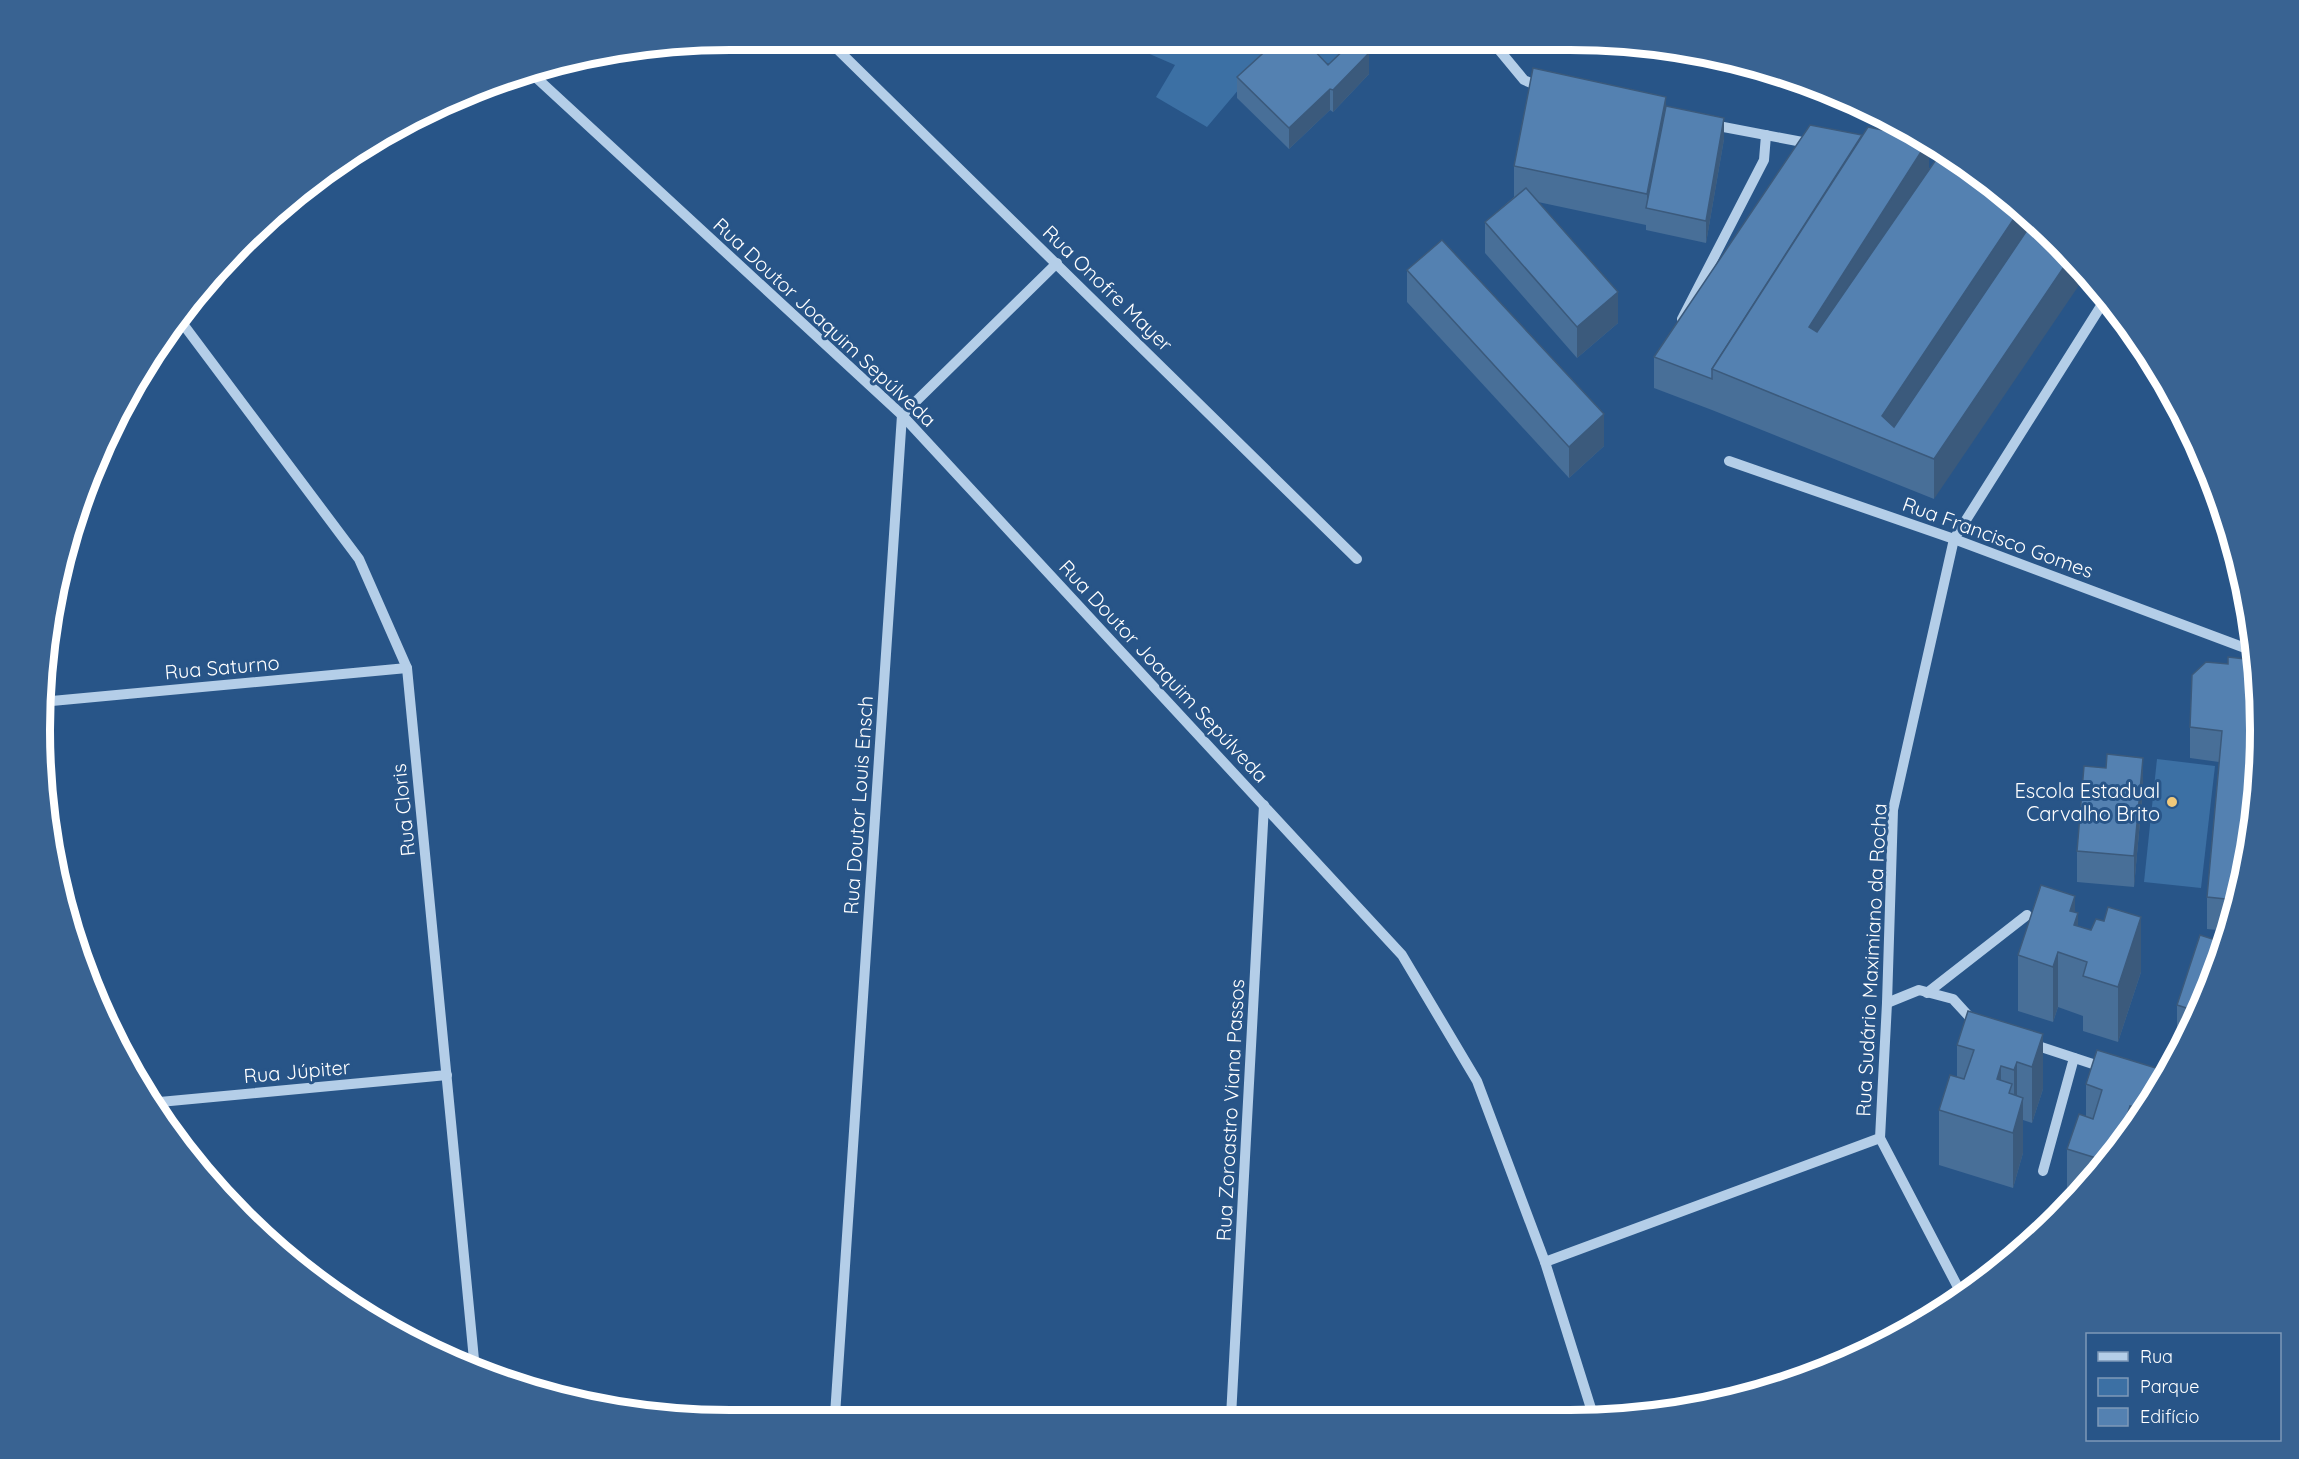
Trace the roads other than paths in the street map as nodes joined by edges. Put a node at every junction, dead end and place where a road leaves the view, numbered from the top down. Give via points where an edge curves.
1 (837, 50) edge
2 (1499, 50) edge
3 (538, 78) edge
4 (1554, 93) edge
5 (1699, 122) edge
6 (1766, 135) junction
7 (1822, 146) edge
8 (1057, 263) junction
9 (2101, 306) edge
10 (184, 325) edge
11 (1677, 328) edge
12 (902, 415) junction
13 (1729, 461) dead end
14 (1954, 539) junction
15 (1357, 558) dead end
16 (2245, 648) edge
17 (407, 668) junction
18 (51, 701) edge
19 (1264, 805) junction
20 (2027, 915) dead end
21 (1927, 993) junction
22 (1887, 1003) junction
23 (1989, 1029) edge
24 (2021, 1040) edge
25 (2074, 1058) junction
26 (2117, 1072) edge
27 (447, 1075) junction
28 (161, 1102) edge
29 (1880, 1138) junction
30 (2043, 1171) dead end
31 (1545, 1262) junction
32 (1958, 1287) edge
33 (474, 1360) edge
34 (1591, 1409) edge
35 (835, 1410) edge
36 (1232, 1410) edge

1 - 8 street, Rua Onofre Mayer
2 - 4 street via 1524,80
3 - 12 street, Rua Doutor Joaquim Sepúlveda
5 - 6 street
6 - 7 street
6 - 11 street via 1764,160
8 - 12 street
8 - 15 street, Rua Onofre Mayer
9 - 14 street, Rua Sudário Maximiano da Rocha
10 - 17 street, Rua Cloris via 359,559
12 - 19 street, Rua Doutor Joaquim Sepúlveda
12 - 35 street, Rua Doutor Louis Ensch
13 - 14 street, Rua Francisco Gomes
14 - 16 street, Rua Francisco Gomes
14 - 22 street, Rua Sudário Maximiano da Rocha via 1893,810
17 - 18 street, Rua Saturno
17 - 27 street, Rua Cloris
19 - 31 street, Rua Doutor Joaquim Sepúlveda via 1402,955 1477,1081
19 - 36 street, Rua Zoroastro Viana Passos
20 - 21 street
21 - 22 street via 1919,990
21 - 23 street via 1953,999 1978,1025
22 - 29 street, Rua Sudário Maximiano da Rocha
24 - 25 street
25 - 26 street
25 - 30 street
27 - 28 street, Rua Júpiter
27 - 33 street, Rua Cloris
29 - 31 street, Rua Sudário Maximiano da Rocha
29 - 32 street
31 - 34 street, Rua Doutor Joaquim Sepúlveda

